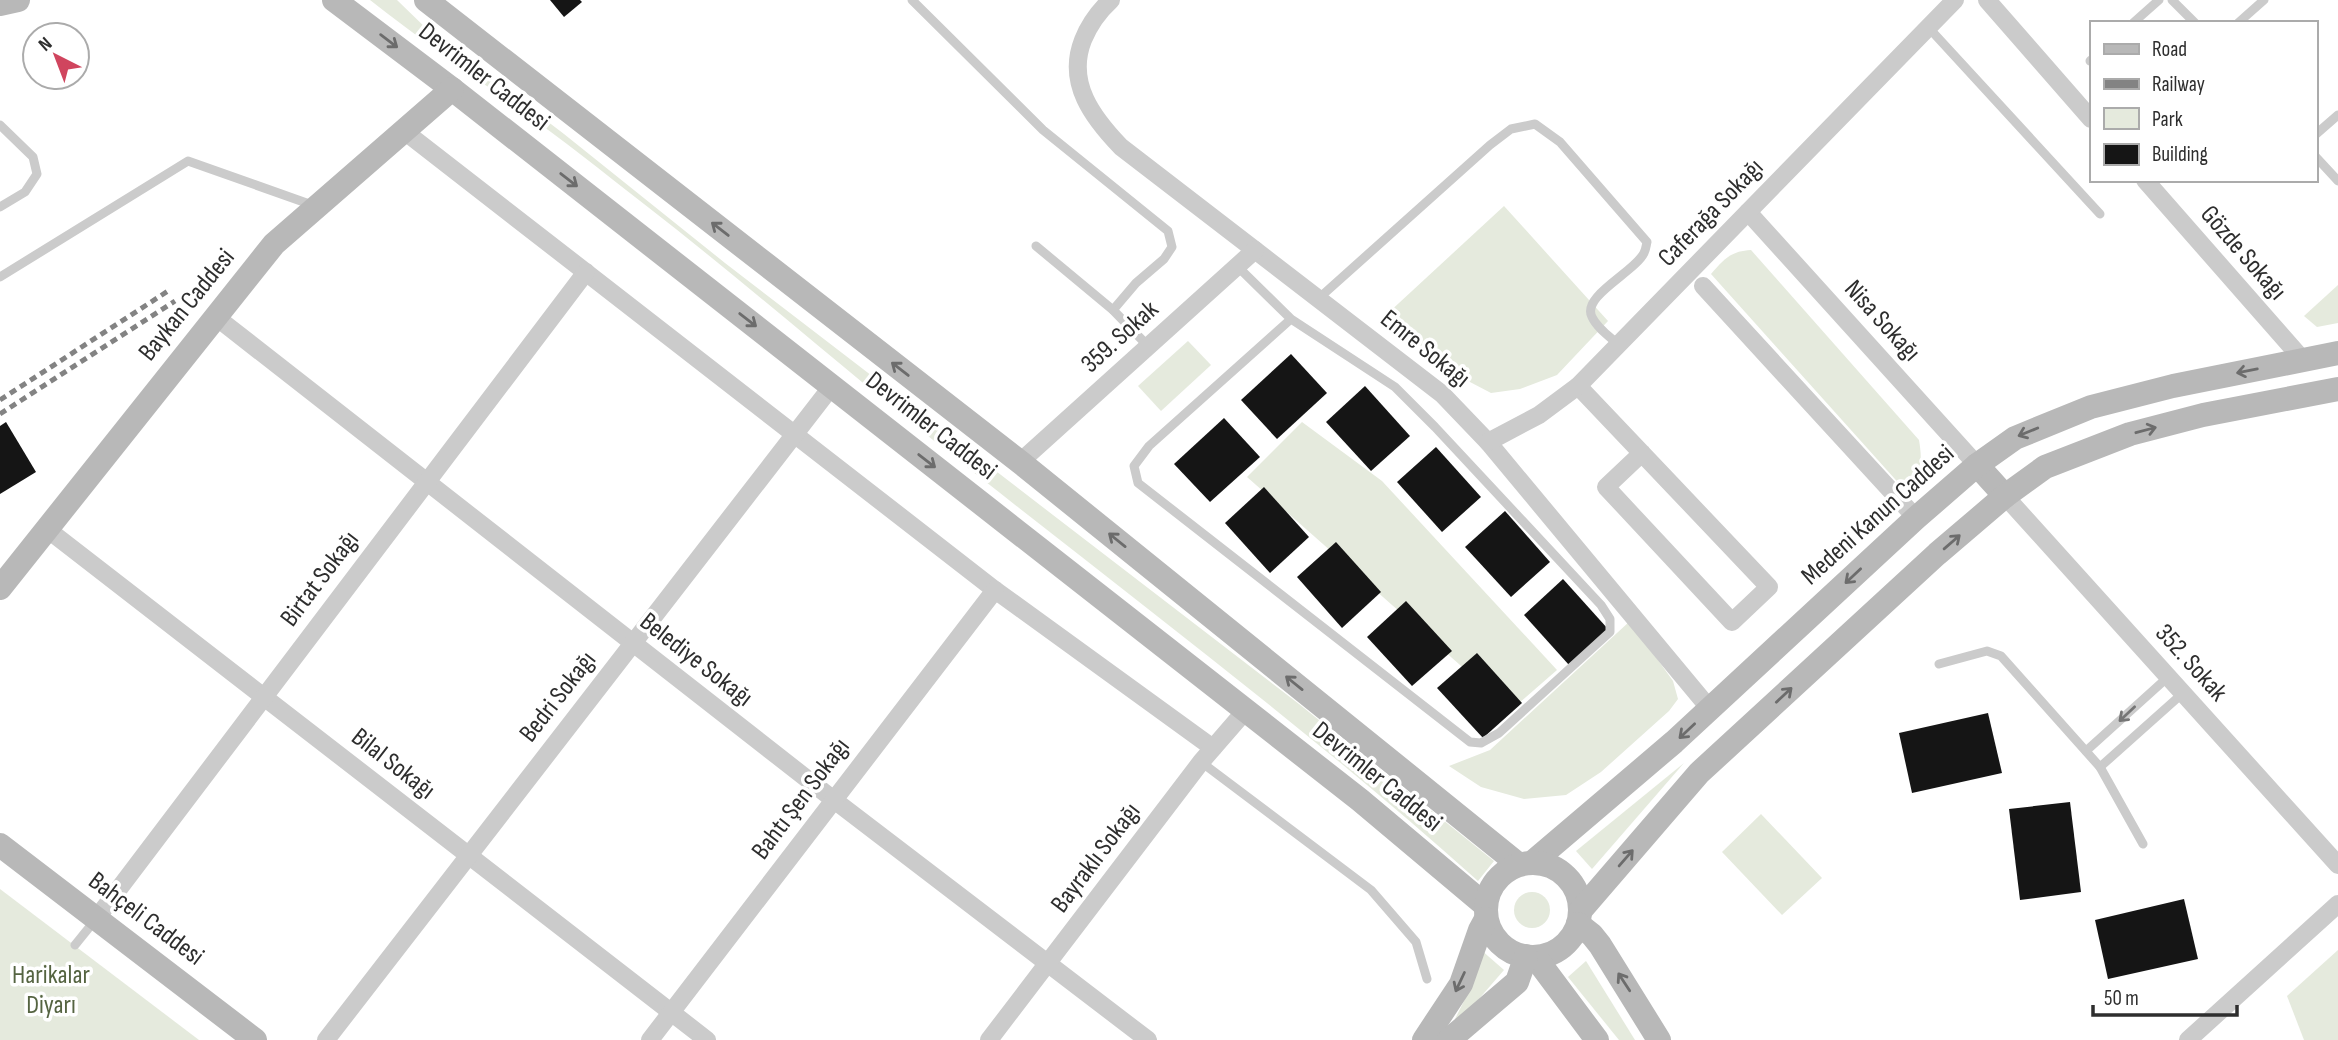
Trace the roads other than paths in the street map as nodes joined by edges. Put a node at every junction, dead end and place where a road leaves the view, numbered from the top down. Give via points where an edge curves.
1 (18, 0) edge
2 (334, 0) edge
3 (426, 0) edge
4 (912, 0) edge
5 (1111, 0) edge
6 (1955, 0) edge
7 (1987, 0) edge
8 (2159, 0) edge
9 (2172, 0) edge
10 (2263, 0) edge
11 (0, 4) edge
12 (2135, 21) edge
13 (2193, 21) edge
14 (2240, 21) edge
15 (1928, 27) junction
16 (452, 89) junction
17 (2338, 114) edge
18 (2090, 118) edge
19 (0, 125) edge
20 (404, 131) junction
21 (2317, 133) edge
22 (2317, 158) edge
23 (2338, 181) edge
24 (2147, 182) edge
25 (0, 207) edge
26 (316, 207) junction
27 (1748, 212) junction
28 (2100, 214) dead end
29 (1037, 246) dead end
30 (1255, 250) junction
31 (1237, 266) junction
32 (586, 272) junction
33 (0, 277) edge
34 (1703, 286) dead end
35 (1318, 299) junction
36 (1113, 310) junction
37 (216, 317) junction
38 (1291, 318) junction
39 (1619, 345) junction
40 (1148, 346) junction
41 (2338, 353) edge
42 (2303, 360) junction
43 (832, 386) junction
44 (1578, 386) junction
45 (2338, 388) edge
46 (794, 433) junction
47 (1488, 442) junction
48 (1642, 453) junction
49 (1020, 462) junction
50 (1977, 465) junction
51 (427, 482) junction
52 (2005, 496) junction
53 (1916, 518) junction
54 (47, 529) junction
55 (0, 588) edge
56 (995, 590) junction
57 (632, 643) junction
58 (1939, 664) dead end
59 (2168, 677) junction
60 (2183, 693) junction
61 (264, 697) junction
62 (1710, 709) junction
63 (1246, 710) junction
64 (1213, 748) junction
65 (2086, 751) junction
66 (1201, 762) junction
67 (2101, 767) junction
68 (834, 800) junction
69 (2143, 844) dead end
70 (0, 845) edge
71 (468, 856) junction
72 (1526, 863) junction
73 (2338, 865) edge
74 (2338, 904) edge
75 (1486, 912) junction
76 (1580, 917) junction
77 (96, 919) junction
78 (75, 945) dead end
79 (1530, 957) junction
80 (1048, 964) junction
81 (1427, 979) dead end
82 (671, 1012) junction
83 (255, 1040) edge
84 (326, 1040) edge
85 (650, 1040) edge
86 (707, 1040) edge
87 (989, 1040) edge
88 (1148, 1040) edge
89 (1424, 1040) edge
90 (1449, 1040) edge
91 (1597, 1040) edge
92 (1660, 1040) edge
93 (2188, 1040) edge

1 - 11 main road
2 -> 16 main road, Devrimler Caddesi
49 -> 3 main road, Devrimler Caddesi
4 - 36 lane via 1043,130 1168,231 1172,247 1164,259
5 - 30 street, Emre Sokağı via 1089,27 1079,52 1080,88 1089,108 1112,138
6 - 15 street, Caferağa Sokağı
7 - 18 street
8 - 12 lane
9 - 13 lane
10 - 14 lane
15 - 27 street, Caferağa Sokağı
15 - 28 lane
16 - 20 main road, Baykan Caddesi
16 -> 43 main road, Devrimler Caddesi
17 - 21 lane
19 - 25 lane via 33,157 37,174 25,192
20 - 26 main road, Baykan Caddesi
20 - 32 street
22 - 23 lane
24 - 42 street, Gözde Sokağı
26 - 33 lane via 188,161
26 - 37 main road, Baykan Caddesi via 274,244
27 - 39 street, Caferağa Sokağı
27 - 50 street, Nisa Sokağı
29 - 36 lane
30 - 31 street, 359. Sokak
30 - 35 street, Emre Sokağı
31 - 38 lane
31 - 40 street, 359. Sokak
32 - 46 street
32 - 51 street, Birtat Sokağı
34 - 53 street
35 - 39 lane via 1490,145 1511,129 1535,124 1560,142 1647,242 1644,254 1593,300 1589,310 1592,320
35 - 47 street, Emre Sokağı via 1443,394
36 - 40 lane
37 - 51 street, Belediye Sokağı
37 - 54 main road, Baykan Caddesi
38 - 38 lane via 1149,446 1134,466 1138,484 1470,742 1481,743 1499,733 1610,632 1610,620 1601,605 1395,387
39 - 44 street, Caferağa Sokağı
40 - 49 street, 359. Sokak
41 - 42 main road, Medeni Kanun Caddesi
42 -> 50 main road, Medeni Kanun Caddesi via 2091,407 2015,438
43 - 46 street, Bedri Sokağı
43 -> 63 main road, Devrimler Caddesi
44 - 47 street, Caferağa Sokağı via 1539,415
44 - 48 street
52 -> 45 main road via 2045,467 2122,437 2203,415
46 - 56 street
46 - 57 street, Bedri Sokağı
47 - 62 street, Emre Sokağı
48 - 48 street via 1769,587 1732,622 1606,487
72 -> 49 main road, Devrimler Caddesi
50 - 52 main road
50 - 53 main road, Medeni Kanun Caddesi
51 - 57 street, Belediye Sokağı
51 - 61 street, Birtat Sokağı
52 - 59 street, 352. Sokak
76 -> 52 main road via 1699,773
53 -> 62 main road, Medeni Kanun Caddesi
54 - 55 main road, Baykan Caddesi
54 - 61 street, Bilal Sokağı
56 - 64 street
56 - 68 street, Bahtı Şen Sokağı
57 - 68 street, Belediye Sokağı
57 - 71 street, Bedri Sokağı
58 - 65 lane via 1987,652 2001,656
59 - 60 street, 352. Sokak
59 -> 65 lane
60 - 67 lane
60 - 73 street, 352. Sokak
61 - 71 street, Bilal Sokağı
61 - 77 street, Birtat Sokağı
62 -> 72 main road, Medeni Kanun Caddesi
63 - 64 street, Bayraklı Sokağı
63 - 75 main road, Devrimler Caddesi via 1360,800
64 - 66 street, Bayraklı Sokağı
65 - 67 lane
66 - 80 street, Bayraklı Sokağı
66 - 81 lane via 1371,890 1416,942
67 - 69 lane
68 - 80 street, Belediye Sokağı
68 - 82 street, Bahtı Şen Sokağı
70 - 77 main road, Bahçeli Caddesi
71 - 82 street, Bilal Sokağı
71 - 84 street, Bedri Sokağı
72 - 75 main road via 1495,880
72 - 76 main road via 1548,864 1566,876 1578,895
74 - 93 street
75 - 79 main road via 1498,943
75 -> 89 main road via 1461,984
76 - 79 main road via 1572,937 1561,948
92 -> 76 main road
77 - 78 lane
77 - 83 main road, Bahçeli Caddesi
79 - 90 main road via 1517,982
79 - 91 main road
80 - 87 street, Bayraklı Sokağı
80 - 88 street, Belediye Sokağı
82 - 85 street, Bahtı Şen Sokağı
82 - 86 street, Bilal Sokağı

